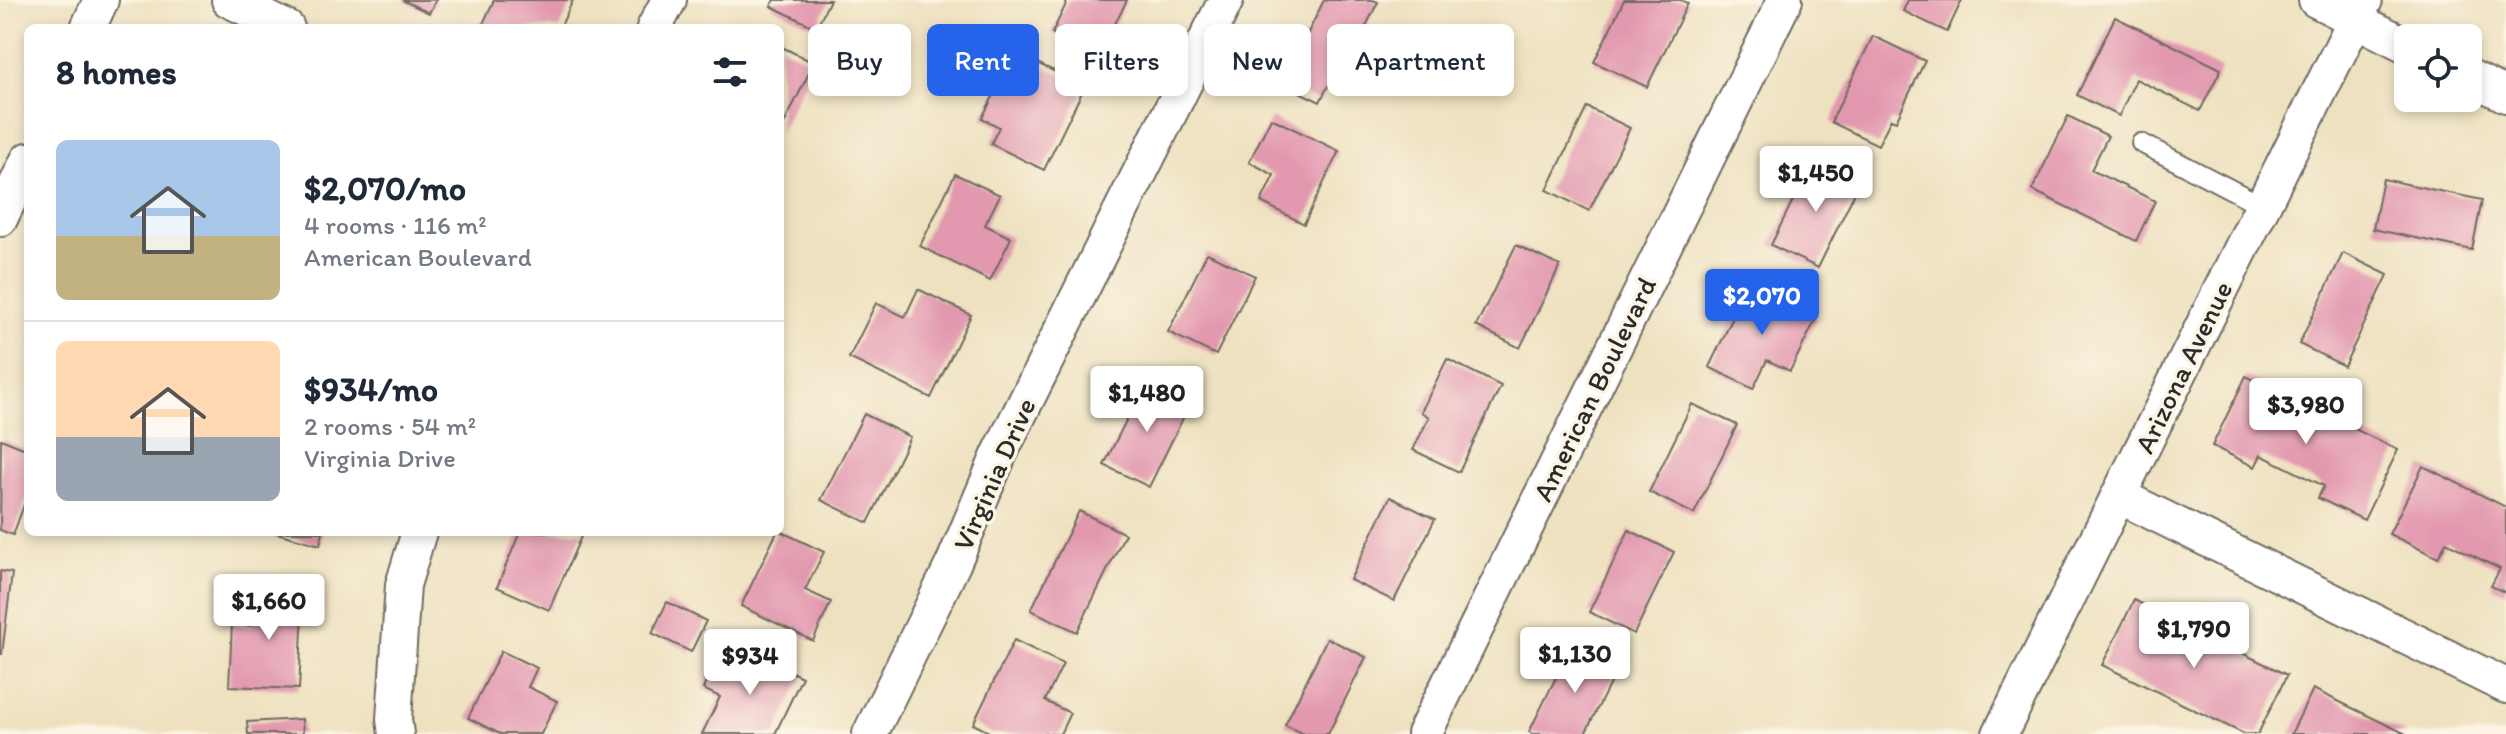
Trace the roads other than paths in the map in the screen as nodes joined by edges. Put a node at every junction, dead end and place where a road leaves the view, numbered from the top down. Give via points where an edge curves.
1 (101, 0) edge
2 (229, 0) edge
3 (669, 0) edge
4 (1226, 0) edge
5 (1785, 0) edge
6 (2316, 0) edge
7 (2360, 10) edge
8 (90, 24) edge
9 (279, 24) edge
10 (656, 24) edge
11 (2394, 36) edge
12 (2482, 83) edge
13 (2506, 95) edge
14 (2141, 143) dead end
15 (24, 168) edge
16 (2263, 206) junction
17 (0, 219) edge
18 (2119, 496) junction
19 (418, 536) edge
20 (2506, 686) edge
21 (396, 734) edge
22 (870, 734) edge
23 (1424, 734) edge
24 (2000, 734) edge

1 - 8 street
2 - 9 street
3 - 10 street
4 - 22 street, Virginia Drive via 999,455
5 - 23 street, American Boulevard
6 - 7 street
7 - 11 street
7 - 16 street, Arizona Avenue
12 - 13 street
14 - 16 lane
15 - 17 street
16 - 18 street, Arizona Avenue
18 - 20 street
18 - 24 street, Arizona Avenue
19 - 21 street via 403,585

